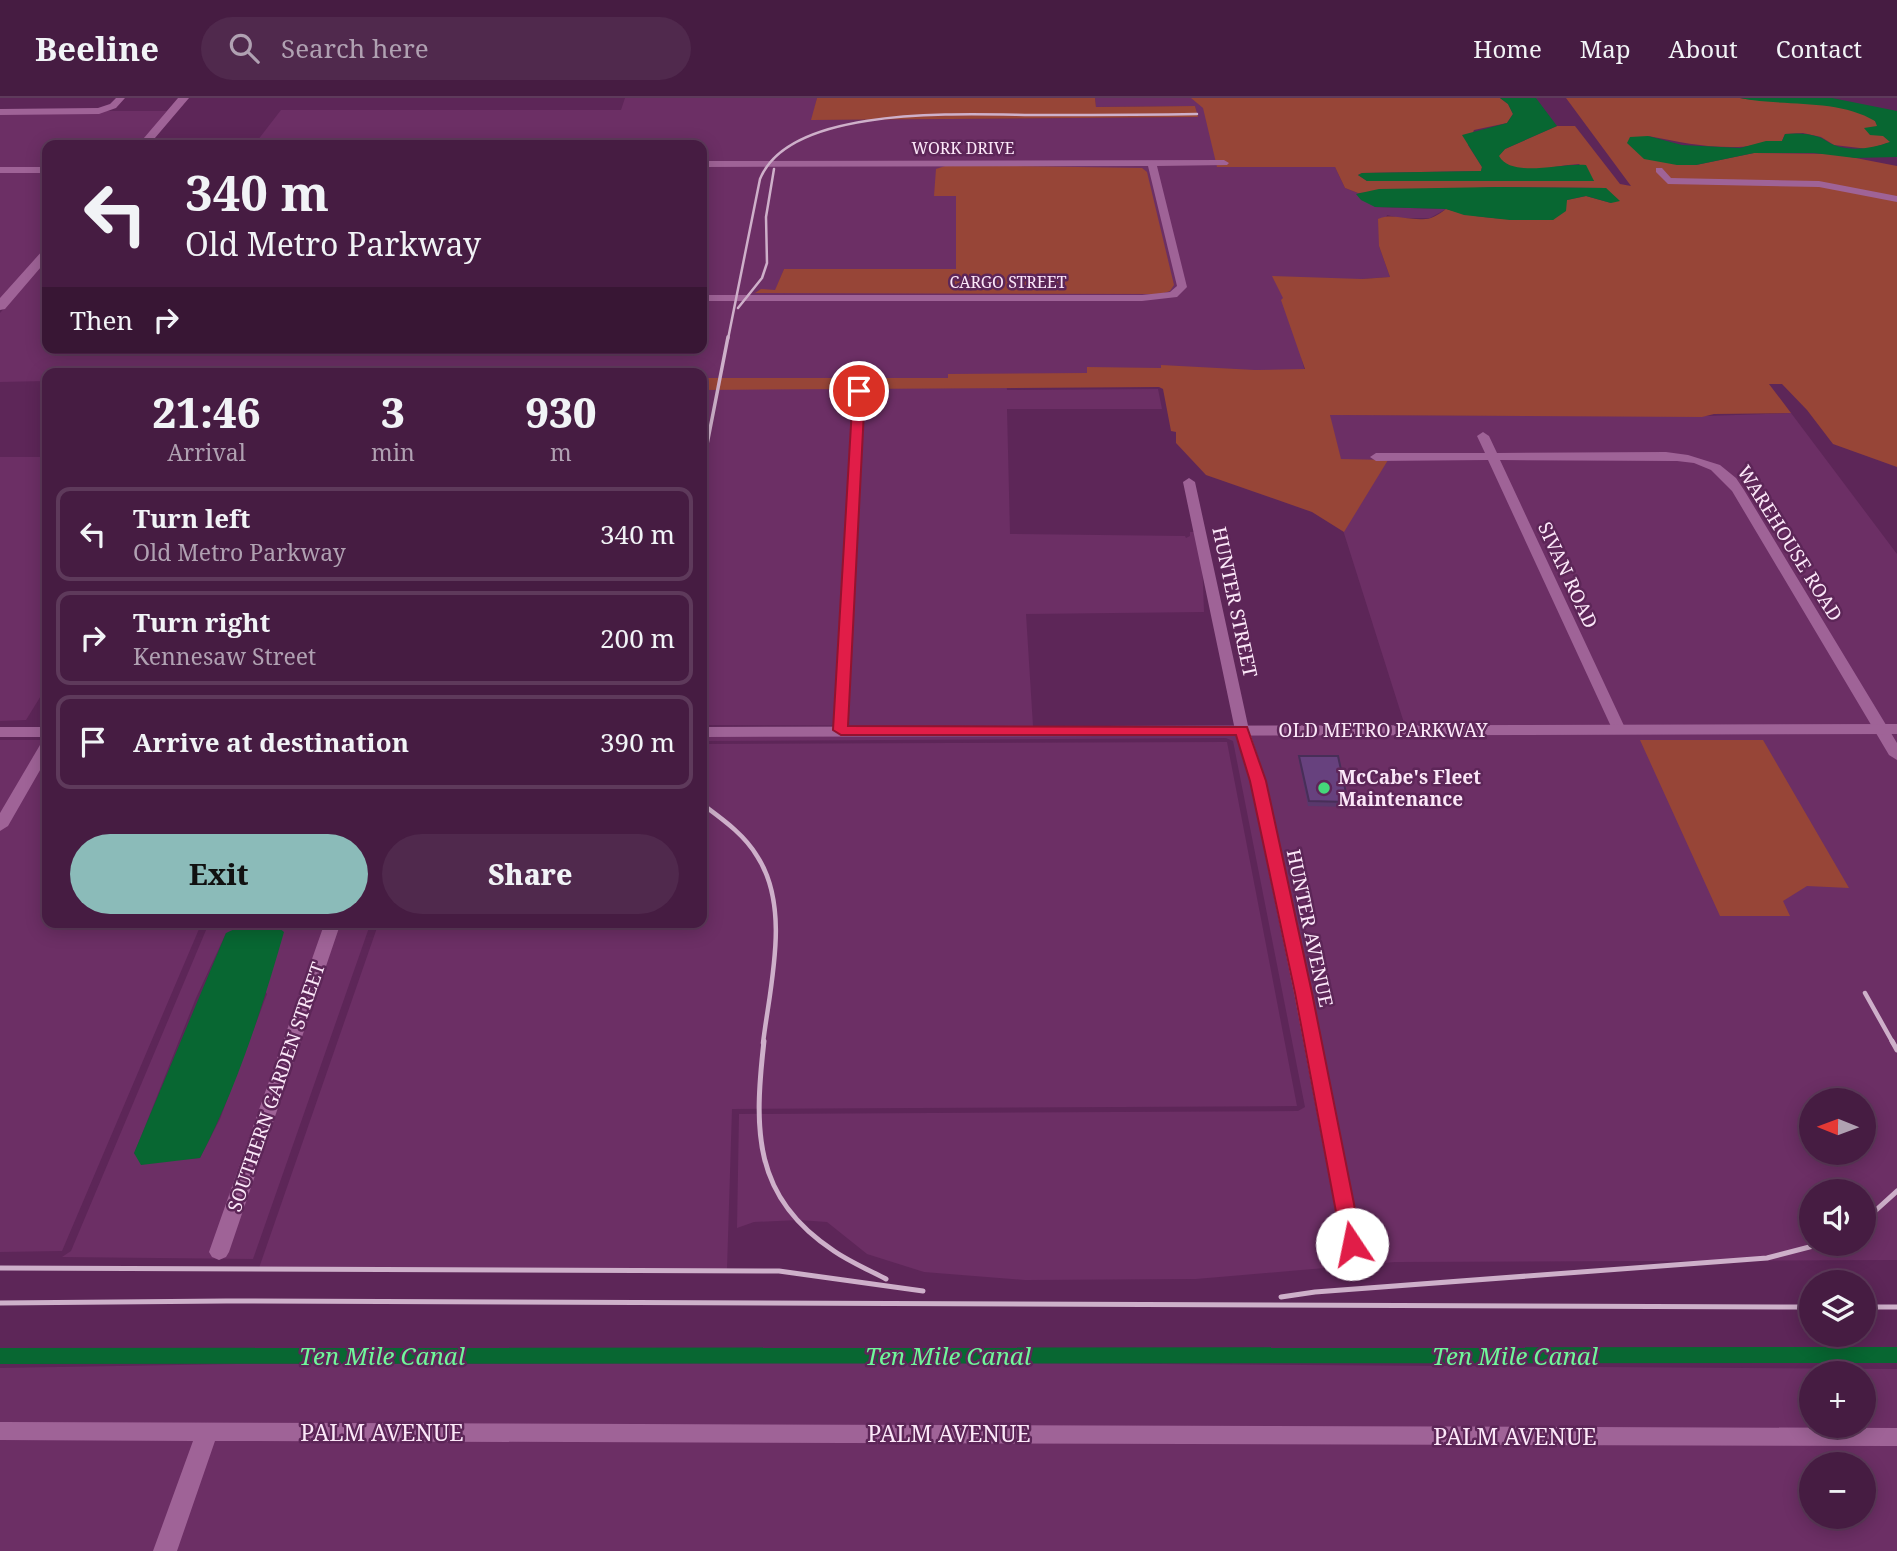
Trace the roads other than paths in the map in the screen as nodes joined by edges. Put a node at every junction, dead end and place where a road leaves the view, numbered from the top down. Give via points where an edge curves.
1 (121, 98) edge
2 (184, 98) edge
3 (199, 98) edge
4 (2, 109) edge
5 (155, 132) junction
6 (148, 140) edge
7 (1152, 163) junction
8 (1224, 163) dead end
9 (707, 164) edge
10 (0, 170) edge
11 (42, 170) edge
12 (1659, 170) dead end
13 (1897, 199) edge
14 (42, 259) edge
15 (707, 298) edge
16 (0, 306) edge
17 (859, 391) dead end
18 (1483, 436) dead end
19 (1376, 457) dead end
20 (1493, 457) junction
21 (1189, 482) dead end
22 (1889, 729) edge
23 (841, 730) junction
24 (1242, 730) junction
25 (1619, 730) junction
26 (0, 732) edge
27 (42, 732) edge
28 (707, 732) edge
29 (42, 754) edge
30 (1897, 755) edge
31 (0, 825) edge
32 (331, 928) edge
33 (219, 1252) dead end
34 (1355, 1260) dead end
35 (0, 1432) edge
36 (207, 1432) junction
37 (1897, 1437) edge
38 (165, 1551) edge

1 - 4 street via 99,111
2 - 5 street
3 - 5 street
5 - 6 street
7 - 8 street, WORK DRIVE
7 - 9 street, WORK DRIVE
7 - 15 street, CARGO STREET via 1182,287 1173,295
10 - 11 street
12 - 13 street via 1668,181 1819,184
14 - 16 street
17 - 23 street
18 - 20 street, SIVAN ROAD
19 - 20 street, WAREHOUSE ROAD
20 - 22 street, WAREHOUSE ROAD via 1666,456 1695,459 1721,469
20 - 25 street, SIVAN ROAD
21 - 24 street, HUNTER STREET
22 - 25 street, OLD METRO PARKWAY
22 - 30 street, WAREHOUSE ROAD
23 - 24 street, OLD METRO PARKWAY
23 - 28 street, OLD METRO PARKWAY
24 - 25 street, OLD METRO PARKWAY
24 - 34 street, HUNTER AVENUE via 1258,781
26 - 27 street
29 - 31 street
32 - 33 street, SOUTHERN GARDEN STREET
35 - 36 street, PALM AVENUE
36 - 37 street, PALM AVENUE
36 - 38 street

